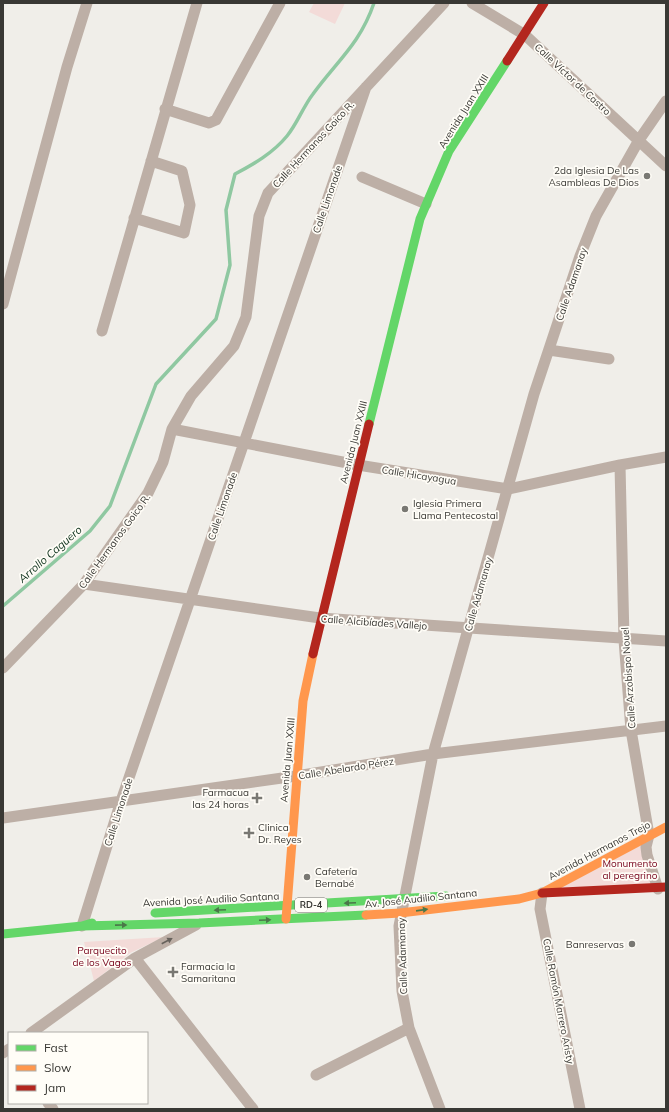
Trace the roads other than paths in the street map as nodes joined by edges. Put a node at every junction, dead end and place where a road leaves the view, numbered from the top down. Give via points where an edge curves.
1 (88, 3) edge
2 (196, 3) edge
3 (280, 3) edge
4 (444, 3) edge
5 (472, 3) edge
6 (544, 3) edge
7 (525, 35) junction
8 (366, 87) junction
9 (666, 101) edge
10 (165, 109) junction
11 (639, 140) junction
12 (151, 161) junction
13 (666, 166) edge
14 (362, 177) dead end
15 (426, 204) junction
16 (134, 218) junction
17 (3, 304) edge
18 (102, 331) dead end
19 (549, 350) junction
20 (609, 359) dead end
21 (172, 429) junction
22 (244, 443) junction
23 (666, 457) edge
24 (358, 465) junction
25 (620, 465) junction
26 (508, 489) junction
27 (84, 584) junction
28 (190, 600) junction
29 (320, 618) junction
30 (468, 629) junction
31 (624, 640) junction
32 (666, 641) edge
33 (3, 668) edge
34 (666, 726) edge
35 (631, 730) junction
36 (433, 754) junction
37 (296, 776) junction
38 (121, 801) junction
39 (3, 818) edge
40 (666, 826) edge
41 (649, 835) junction
42 (662, 888) edge
43 (542, 893) junction
44 (475, 894) dead end
45 (459, 896) dead end
46 (404, 899) junction
47 (285, 906) junction
48 (400, 913) junction
49 (142, 914) dead end
50 (119, 915) dead end
51 (286, 919) junction
52 (199, 923) junction
53 (82, 926) junction
54 (3, 934) edge
55 (135, 958) junction
56 (409, 1028) junction
57 (32, 1032) edge
58 (316, 1075) dead end
59 (253, 1109) edge
60 (440, 1109) edge
61 (580, 1109) edge

1 - 17 street via 67,67
2 - 10 street
3 - 10 street via 216,120 209,122
4 - 8 street, Calle Hermanos Goico R.
5 - 7 street, Calle Víctor de Castro
6 - 7 main road, Avenida Juan XXIII
7 - 11 street, Calle Víctor de Castro
7 - 15 main road, Avenida Juan XXIII via 449,151
8 - 21 street, Calle Hermanos Goico R. via 268,193 259,216 246,316 234,346 191,396
8 - 22 street, Calle Limonade
9 - 11 street, Calle Adamanay
10 - 12 street
11 - 13 street, Calle Víctor de Castro
11 - 19 street, Calle Adamanay via 594,223 580,256
12 - 16 street
12 - 16 street via 182,171 190,205 184,233
14 - 15 street
15 - 24 main road, Avenida Juan XXIII via 420,219
16 - 18 street
19 - 20 street
19 - 26 street, Calle Adamanay
21 - 22 street, Calle Hicayagua
21 - 27 street, Calle Hermanos Goico R. via 163,462 148,493
22 - 24 street, Calle Hicayagua
22 - 28 street, Calle Limonade
23 - 25 street, Calle Hicayagua
24 - 26 street, Calle Hicayagua
24 - 29 main road, Avenida Juan XXIII
25 - 26 street, Calle Hicayagua
25 - 31 street, Calle Arzobispo Nouel
26 - 30 street, Calle Adamanay
27 - 28 street, Calle Alcibíades Vallejo
27 - 33 street, Calle Hermanos Goico R.
28 - 29 street, Calle Alcibíades Vallejo
28 - 38 street, Calle Limonade
29 - 30 street, Calle Alcibíades Vallejo
29 - 37 main road, Avenida Juan XXIII via 303,701
30 - 31 street, Calle Alcibíades Vallejo
30 - 36 street, Calle Adamanay
31 - 32 street, Calle Alcibíades Vallejo
31 - 35 street, Calle Arzobispo Nouel
34 - 35 street, Calle Abelardo Pérez
35 - 36 street, Calle Abelardo Pérez
35 - 41 street, Calle Arzobispo Nouel
36 - 37 street, Calle Abelardo Pérez
36 - 46 street, Calle Adamanay
37 - 38 street, Calle Abelardo Pérez
37 - 47 main road, Avenida Juan XXIII
38 - 39 street, Calle Abelardo Pérez
38 - 53 street, Calle Limonade
40 - 41 main road, Avenida Hermanos Trejo / RD-4
41 - 42 street, Calle Arzobispo Nouel via 647,855
41 - 43 main road, Avenida Hermanos Trejo / RD-4
42 - 43 main road, Av. José Audilio Santana
43 - 44 main road
48 -> 43 main road, Av. José Audilio Santana / RD-4 via 518,899
43 - 61 street, Calle Ramón Marrero Aristy via 540,909
45 - 46 main road, Avenida José Audilio Santana / RD-4
46 -> 47 main road, Avenida José Audilio Santana / RD-4
46 - 48 street, Calle Adamanay
47 -> 49 main road, Avenida José Audilio Santana / RD-4
47 - 51 main road, Avenida Juan XXIII
48 - 51 main road, Av. José Audilio Santana / RD-4
48 - 56 street, Calle Adamanay via 402,991
50 - 53 main road, RD-4
52 -> 51 main road, Av. José Audilio Santana / RD-4
53 -> 52 main road, Av. José Audilio Santana / RD-4
55 -> 52 street
53 - 54 main road, RD-4
55 - 57 street
55 - 59 street
56 - 58 street
56 - 60 street, Calle Adamanay

